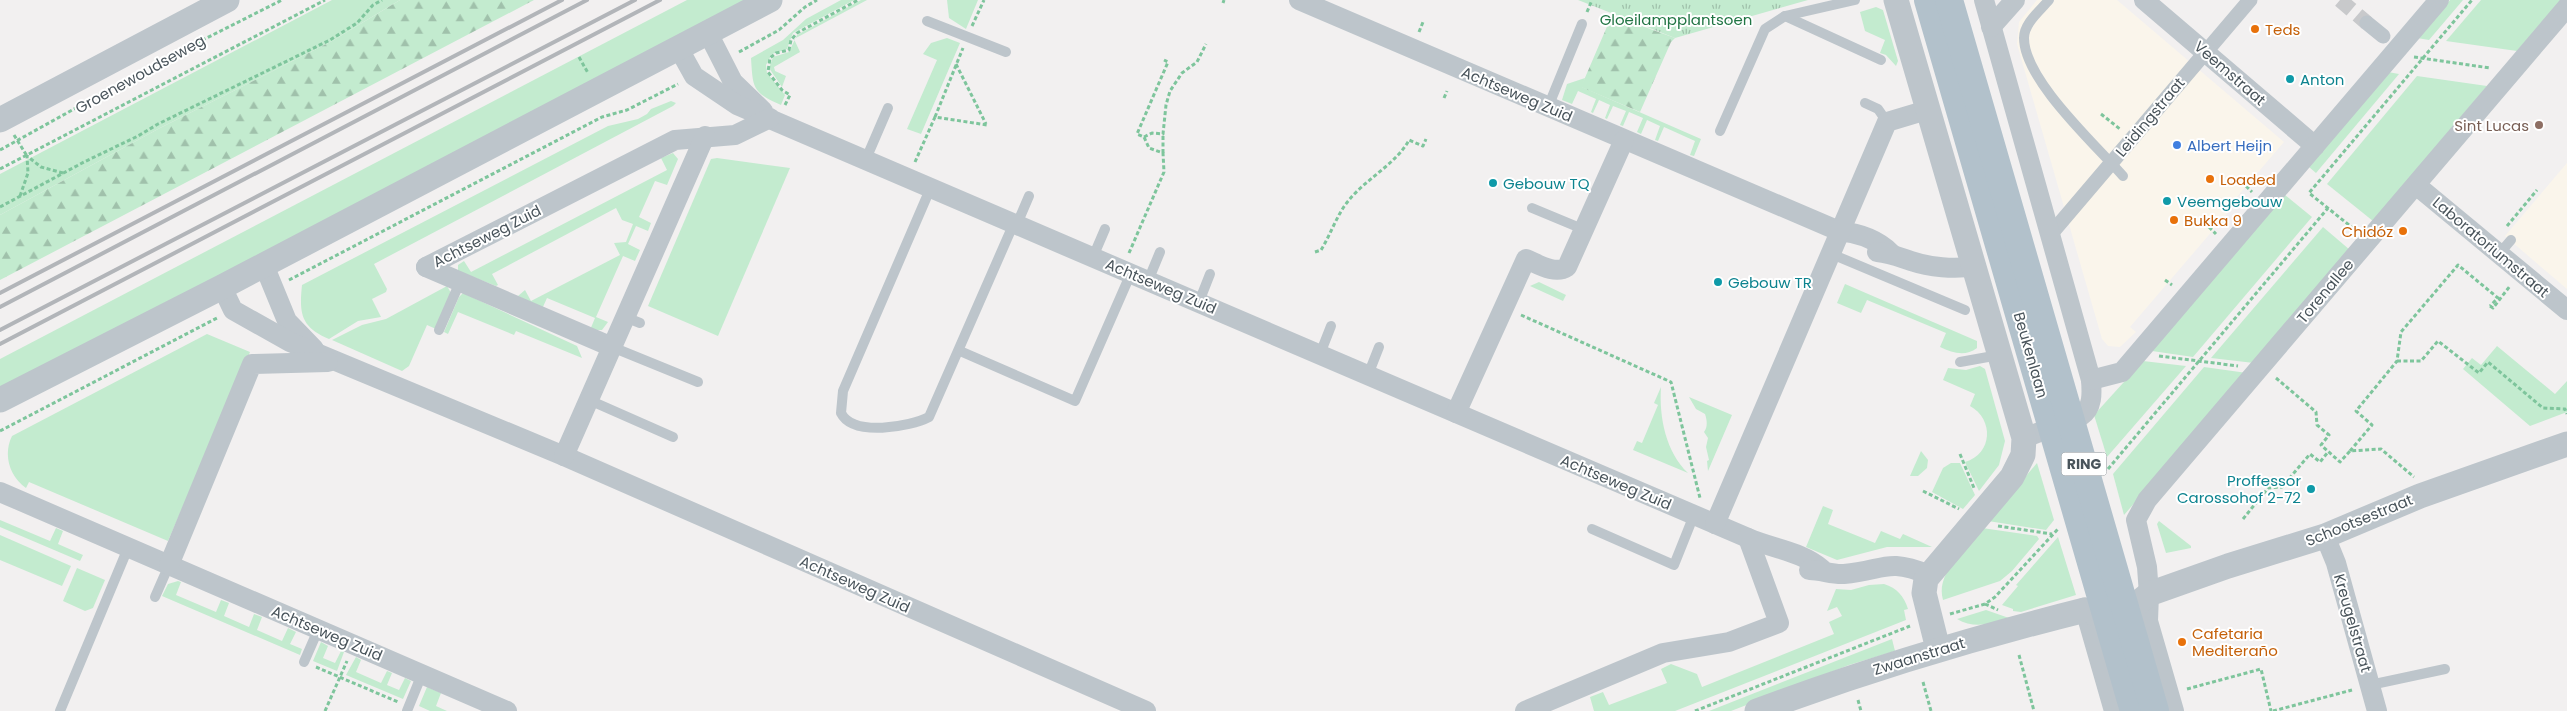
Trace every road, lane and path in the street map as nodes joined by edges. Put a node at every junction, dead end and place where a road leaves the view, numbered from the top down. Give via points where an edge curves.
1 (227, 0) edge
2 (282, 0) edge
3 (325, 0) edge
4 (375, 0) edge
5 (382, 0) edge
6 (770, 0) edge
7 (817, 0) edge
8 (858, 0) edge
9 (984, 0) edge
10 (1299, 0) edge
11 (1855, 0) edge
12 (1896, 0) edge
13 (1928, 0) edge
14 (1949, 0) edge
15 (1984, 0) edge
16 (2014, 0) edge
17 (2049, 0) edge
18 (2144, 0) edge
19 (2250, 0) edge
20 (2439, 0) edge
21 (2472, 0) edge
22 (373, 5) junction
23 (2567, 7) edge
24 (1785, 16) junction
25 (926, 21) dead end
26 (2367, 23) tunnel mouth
27 (1582, 24) dead end
28 (1991, 27) junction
29 (708, 33) junction
30 (2383, 36) dead end
31 (968, 38) junction
32 (1206, 44) dead end
33 (679, 49) junction
34 (1006, 52) dead end
35 (2205, 52) junction
36 (2413, 56) dead end
37 (579, 57) dead end
38 (2422, 59) junction
39 (1164, 60) dead end
40 (1881, 60) dead end
41 (723, 61) junction
42 (956, 64) junction
43 (2493, 68) dead end
44 (586, 71) dead end
45 (694, 76) junction
46 (1447, 91) dead end
47 (1444, 98) dead end
48 (1865, 103) dead end
49 (1548, 107) junction
50 (888, 108) dead end
51 (1927, 110) junction
52 (2101, 114) dead end
53 (2, 115) edge
54 (935, 117) junction
55 (774, 120) junction
56 (1887, 122) junction
57 (1720, 131) dead end
58 (1163, 134) junction
59 (705, 136) junction
60 (1144, 137) junction
61 (1426, 139) dead end
62 (2132, 139) junction
63 (1624, 140) junction
64 (18, 142) junction
65 (2315, 146) junction
66 (0, 150) edge
67 (1163, 153) junction
68 (27, 156) junction
69 (866, 159) junction
70 (0, 170) edge
71 (63, 173) junction
72 (2123, 176) dead end
73 (908, 177) junction
74 (2416, 185) junction
75 (2246, 186) dead end
76 (931, 187) junction
77 (2537, 190) dead end
78 (2252, 192) dead end
79 (20, 196) junction
80 (1029, 196) dead end
81 (0, 207) edge
82 (1532, 208) dead end
83 (2328, 208) junction
84 (2003, 221) junction
85 (1016, 224) junction
86 (2209, 227) dead end
87 (1105, 229) dead end
88 (1585, 230) junction
89 (2355, 230) dead end
90 (1839, 231) junction
91 (2502, 231) dead end
92 (2217, 234) dead end
93 (2050, 235) junction
94 (1160, 252) dead end
95 (1315, 252) dead end
96 (1829, 253) junction
97 (1093, 257) junction
98 (264, 265) junction
99 (1974, 266) junction
100 (2521, 273) junction
101 (1134, 274) junction
102 (1210, 274) dead end
103 (2165, 280) dead end
104 (460, 282) junction
105 (222, 286) junction
106 (2174, 286) dead end
107 (274, 288) junction
108 (1199, 302) junction
109 (1504, 307) junction
110 (233, 310) junction
111 (1965, 310) dead end
112 (2567, 310) edge
113 (1331, 326) dead end
114 (439, 330) dead end
115 (612, 347) junction
116 (1380, 347) dead end
117 (960, 351) junction
118 (1320, 354) junction
119 (1999, 355) junction
120 (2157, 356) dead end
121 (328, 359) junction
122 (2397, 361) junction
123 (1960, 362) dead end
124 (2199, 362) junction
125 (2242, 367) dead end
126 (2272, 374) dead end
127 (1368, 375) junction
128 (2091, 380) junction
129 (698, 382) dead end
130 (0, 400) edge
131 (589, 400) junction
132 (1456, 413) junction
133 (2567, 414) edge
134 (0, 431) edge
135 (673, 437) dead end
136 (2024, 438) junction
137 (2567, 444) edge
138 (2350, 451) junction
139 (2328, 452) junction
140 (1960, 454) dead end
141 (564, 456) junction
142 (2103, 474) dead end
143 (2416, 478) dead end
144 (0, 480) edge
145 (1975, 489) dead end
146 (1923, 491) dead end
147 (7, 496) edge
148 (1697, 507) junction
149 (1965, 513) dead end
150 (2243, 519) dead end
151 (1715, 524) junction
152 (1995, 525) dead end
153 (1592, 529) dead end
154 (2052, 534) dead end
155 (2325, 536) junction
156 (1748, 538) junction
157 (128, 548) junction
158 (169, 565) junction
159 (2018, 574) dead end
160 (1929, 575) junction
161 (2150, 594) junction
162 (155, 598) dead end
163 (2085, 610) junction
164 (1952, 614) dead end
165 (1911, 626) dead end
166 (318, 630) junction
167 (354, 645) junction
168 (1938, 648) junction
169 (2019, 656) dead end
170 (304, 662) joint
171 (2445, 669) dead end
172 (422, 674) junction
173 (340, 677) junction
174 (1924, 681) dead end
175 (2363, 687) junction
176 (2184, 690) dead end
177 (1858, 700) dead end
178 (482, 706) edge
179 (408, 709) edge
180 (60, 711) edge
181 (326, 711) edge
182 (507, 711) edge
183 (1146, 711) edge
184 (1525, 711) edge
185 (1695, 711) edge
186 (1757, 711) edge
187 (1861, 711) edge
188 (1931, 711) edge
189 (2034, 711) edge
190 (2114, 711) edge
191 (2134, 711) edge
192 (2155, 711) edge
193 (2174, 711) edge
194 (2272, 711) edge
195 (2377, 711) edge

1 - 53 street, Groenewoudseweg
2 - 64 path, Groenewoudseweg via 165,59
3 - 68 path
4 - 22 path
5 - 22 path
6 - 29 street
7 - 41 path via 779,30
8 - 55 path via 797,33 790,40 789,50 770,58 768,72 790,96
9 - 31 path
10 - 49 street, Achtseweg Zuid
11 - 24 lane
12 - 51 street, Beukenlaan
13 - 84 main road, Beukenlaan / RING
14 - 84 main road, Beukenlaan / RING
15 - 28 street
16 - 28 street
17 - 72 lane via 2027,26 2024,37 2029,59 2041,84
18 - 35 street, Veemstraat
19 - 35 street, Leidingstraat
20 - 65 street
21 - 38 path
22 - 71 path via 358,23 330,40
23 - 74 street, Torenallee
24 - 40 lane
24 - 57 lane via 1765,29
25 - 31 lane
26 - 30 street
27 - 49 lane
28 - 93 street
29 - 33 street
29 - 41 street, Achtseweg Zuid
31 - 34 lane
31 - 42 path
32 - 58 path via 1197,62 1182,74 1170,91
33 - 45 street, Achtseweg Zuid
33 - 98 street
35 - 62 street, Leidingstraat
35 - 65 street, Veemstraat
36 - 38 path
37 - 44 path
38 - 43 path
38 - 83 path via 2309,193
39 - 60 path via 1168,62 1137,134
41 - 55 street, Achtseweg Zuid via 733,82
42 - 54 path
42 - 54 path via 987,125
45 - 55 street, Achtseweg Zuid via 736,105
45 - 107 path via 628,110 602,117
46 - 47 path
48 - 56 lane via 1878,108
49 - 63 street, Achtseweg Zuid
50 - 69 lane
51 - 56 street
51 - 99 street, Beukenlaan
52 - 62 path
54 - 73 path
55 - 59 street, Achtseweg Zuid via 735,136
55 - 69 street, Achtseweg Zuid
56 - 90 street
58 - 60 path via 1152,133
58 - 67 path
59 - 104 street, Achtseweg Zuid via 676,140 426,267
59 - 115 street via 633,320
60 - 67 path via 1149,148
61 - 95 path via 1423,146 1409,140 1400,154 1355,194 1346,204 1321,250
62 - 93 street, Leidingstraat
63 - 88 street
63 - 90 street, Achtseweg Zuid
64 - 66 path, Groenewoudseweg
64 - 68 path
65 - 128 street via 2122,372
67 - 101 path via 1164,172
68 - 70 path
68 - 71 path via 41,167
68 - 79 path via 28,173
69 - 73 street, Achtseweg Zuid
71 - 79 path
73 - 76 street, Achtseweg Zuid
74 - 100 street, Laboratoriumstraat via 2505,247
74 - 161 street, Torenallee via 2147,500 2136,520
75 - 78 path
76 - 85 street, Achtseweg Zuid
76 - 117 lane via 843,391 840,407 843,417 849,423 867,428 915,423 929,417
77 - 91 path
79 - 81 path
80 - 85 lane
82 - 88 lane
83 - 89 path
83 - 124 path
84 - 191 main road, Beukenlaan / RING
84 - 192 main road, Beukenlaan / RING
85 - 97 street, Achtseweg Zuid
85 - 117 lane
86 - 92 path
87 - 97 lane
88 - 109 street via 1564,270 1551,269 1526,259
90 - 96 street
90 - 99 street, Achtseweg Zuid via 1853,232 1913,262 1961,268
93 - 128 street
94 - 101 lane
96 - 111 lane
96 - 151 street
97 - 101 street, Achtseweg Zuid
98 - 105 street
98 - 107 street, Achtseweg Zuid
99 - 119 street, Beukenlaan
100 - 112 street, Laboratoriumstraat
100 - 122 path via 2492,308 2490,306 2498,298 2458,265 2401,332
101 - 108 street, Achtseweg Zuid
101 - 117 lane via 1075,401
102 - 108 lane
103 - 106 path
104 - 114 lane
104 - 115 street, Achtseweg Zuid via 507,295
105 - 110 street
105 - 130 street
107 - 121 street, Achtseweg Zuid via 287,321
108 - 118 street, Achtseweg Zuid
109 - 132 street
109 - 148 path via 1671,382
110 - 121 street, Achtseweg Zuid
110 - 134 path
113 - 118 lane
115 - 129 lane
115 - 131 street
116 - 127 lane
118 - 127 street, Achtseweg Zuid
119 - 123 lane
119 - 136 street, Beukenlaan
120 - 124 path
121 - 141 street, Achtseweg Zuid
121 - 158 street, Achtseweg Zuid via 252,364
122 - 133 path via 2421,361 2438,341 2479,373 2488,362 2543,408 2565,409
122 - 138 path via 2356,411 2372,425
124 - 125 path
124 - 142 path
126 - 139 path via 2316,412 2317,425 2329,435 2320,445
127 - 132 street, Achtseweg Zuid
128 - 136 street via 2093,396 2085,414
131 - 135 lane
131 - 141 street
132 - 148 street, Achtseweg Zuid
136 - 160 street, Beukenlaan via 2023,456 2012,477
137 - 155 street, Schootsestraat via 2420,496
138 - 139 path via 2340,462
138 - 143 path via 2381,449
139 - 150 path via 2320,462 2310,454 2282,487 2268,488
140 - 145 path
141 - 183 street, Achtseweg Zuid
144 - 147 street, Achtseweg Zuid
146 - 149 path
147 - 157 street, Achtseweg Zuid
148 - 151 street, Achtseweg Zuid
148 - 153 lane via 1674,565
151 - 156 street, Achtseweg Zuid
152 - 154 path
155 - 161 street, Schootsestraat
155 - 175 street, Kreugelstraat via 2336,563
156 - 160 street, Achtseweg Zuid via 1769,547 1782,548 1836,574 1895,565
156 - 184 street via 1779,623 1730,642 1663,653
157 - 158 street, Achtseweg Zuid
157 - 180 lane
158 - 162 lane
158 - 166 street, Achtseweg Zuid
159 - 164 path, Zwaanstraat via 1985,604
160 - 168 street via 1924,593
161 - 163 street, Schootsestraat via 2135,592 2091,602
161 - 193 street via 2148,621
163 - 168 street, Zwaanstraat
163 - 190 street
165 - 185 path, Zwaanstraat
166 - 167 street, Achtseweg Zuid
166 - 170 lane
167 - 172 street, Achtseweg Zuid
167 - 173 path
168 - 186 street, Zwaanstraat
169 - 189 path
170 - 173 path
171 - 175 lane
172 - 178 street, Achtseweg Zuid
172 - 179 lane
173 - 179 path
173 - 181 path
174 - 188 path
175 - 194 path
175 - 195 street, Kreugelstraat
176 - 194 path via 2261,669
177 - 187 path
178 - 182 street, Achtseweg Zuid

